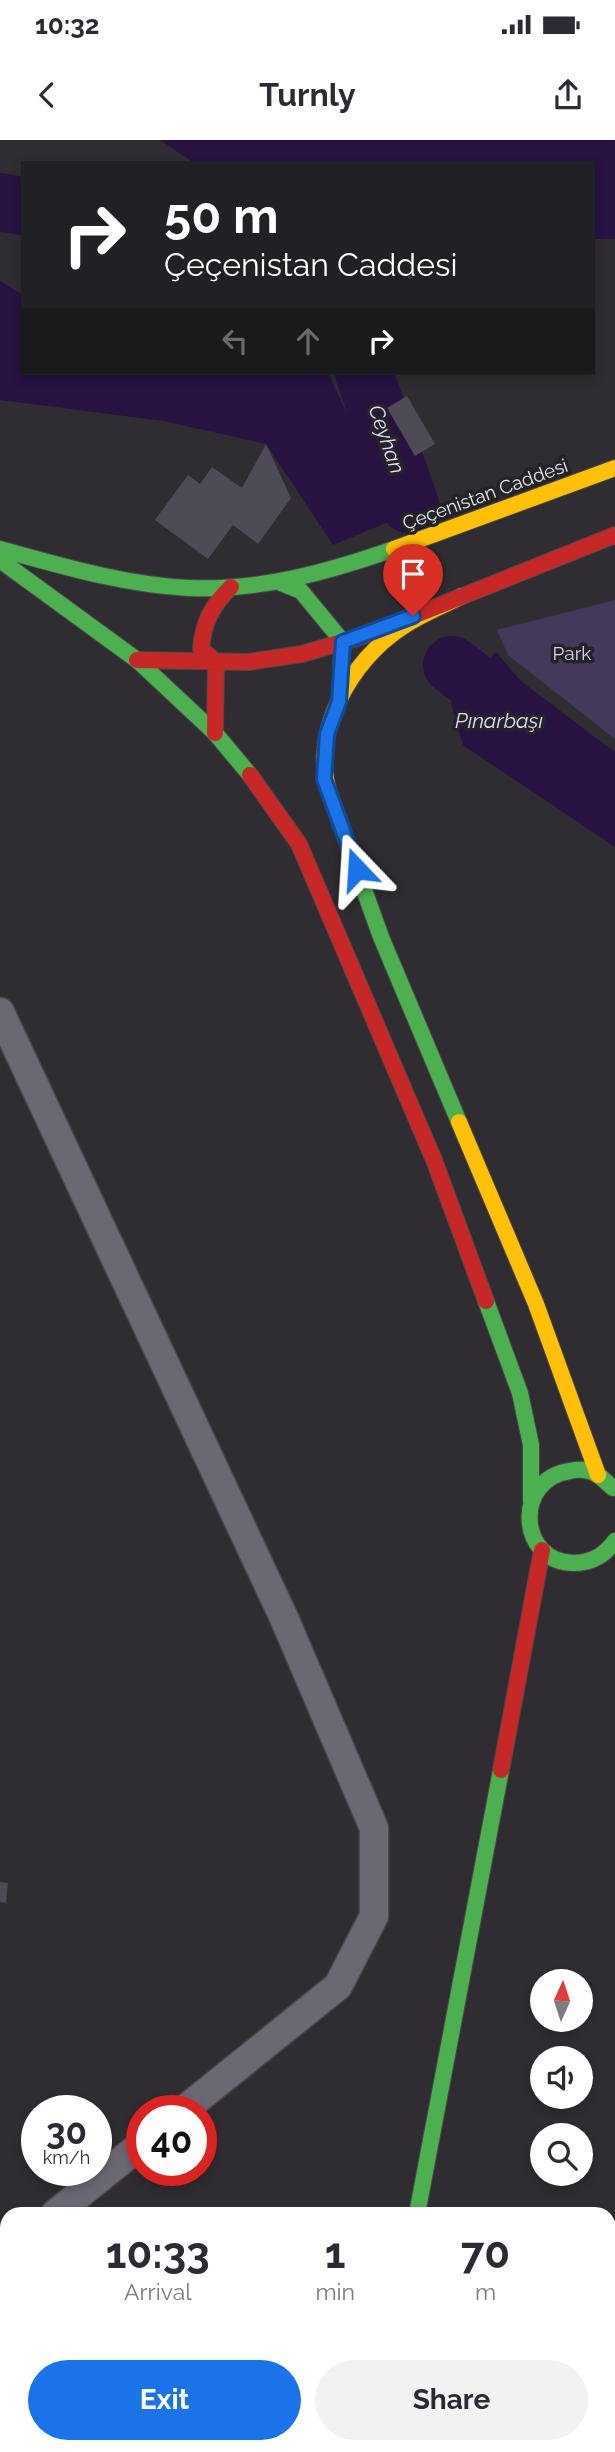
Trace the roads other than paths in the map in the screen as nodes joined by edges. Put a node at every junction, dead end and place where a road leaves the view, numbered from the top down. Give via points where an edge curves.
1 (615, 468) edge
2 (610, 540) edge
3 (0, 549) edge
4 (0, 561) edge
5 (281, 583) junction
6 (231, 587) junction
7 (462, 596) junction
8 (343, 642) junction
9 (137, 660) junction
10 (215, 662) junction
11 (339, 702) junction
12 (215, 733) junction
13 (0, 1012) edge
14 (598, 1475) junction
15 (615, 1490) edge
16 (531, 1500) junction
17 (615, 1541) edge
18 (542, 1550) junction
19 (203, 2095) edge
20 (126, 2157) edge
21 (64, 2207) edge
22 (418, 2207) edge

1 - 5 street, Çeçenistan Caddesi via 349,565
2 - 7 street
3 - 6 street, Çeçenistan Caddesi via 154,585
4 - 9 street
5 - 6 street, Çeçenistan Caddesi
5 - 8 street via 301,591
6 - 10 street via 213,606 202,631 201,649
7 - 8 street
7 - 11 street via 404,626 377,647 355,672
8 - 10 street via 302,654
8 - 11 street
9 - 10 street
9 - 12 street
10 - 12 street
11 - 14 street via 327,734 324,779 381,937 536,1304
12 - 16 street via 259,785 299,844 433,1160 520,1393 531,1445
13 - 19 street via 285,1618 374,1828 374,1916 338,1986
14 - 15 street
14 - 16 street via 582,1469 559,1473 539,1486
16 - 18 street via 529,1527
17 - 18 street via 600,1557 585,1563 555,1559
18 - 22 street
20 - 21 street

